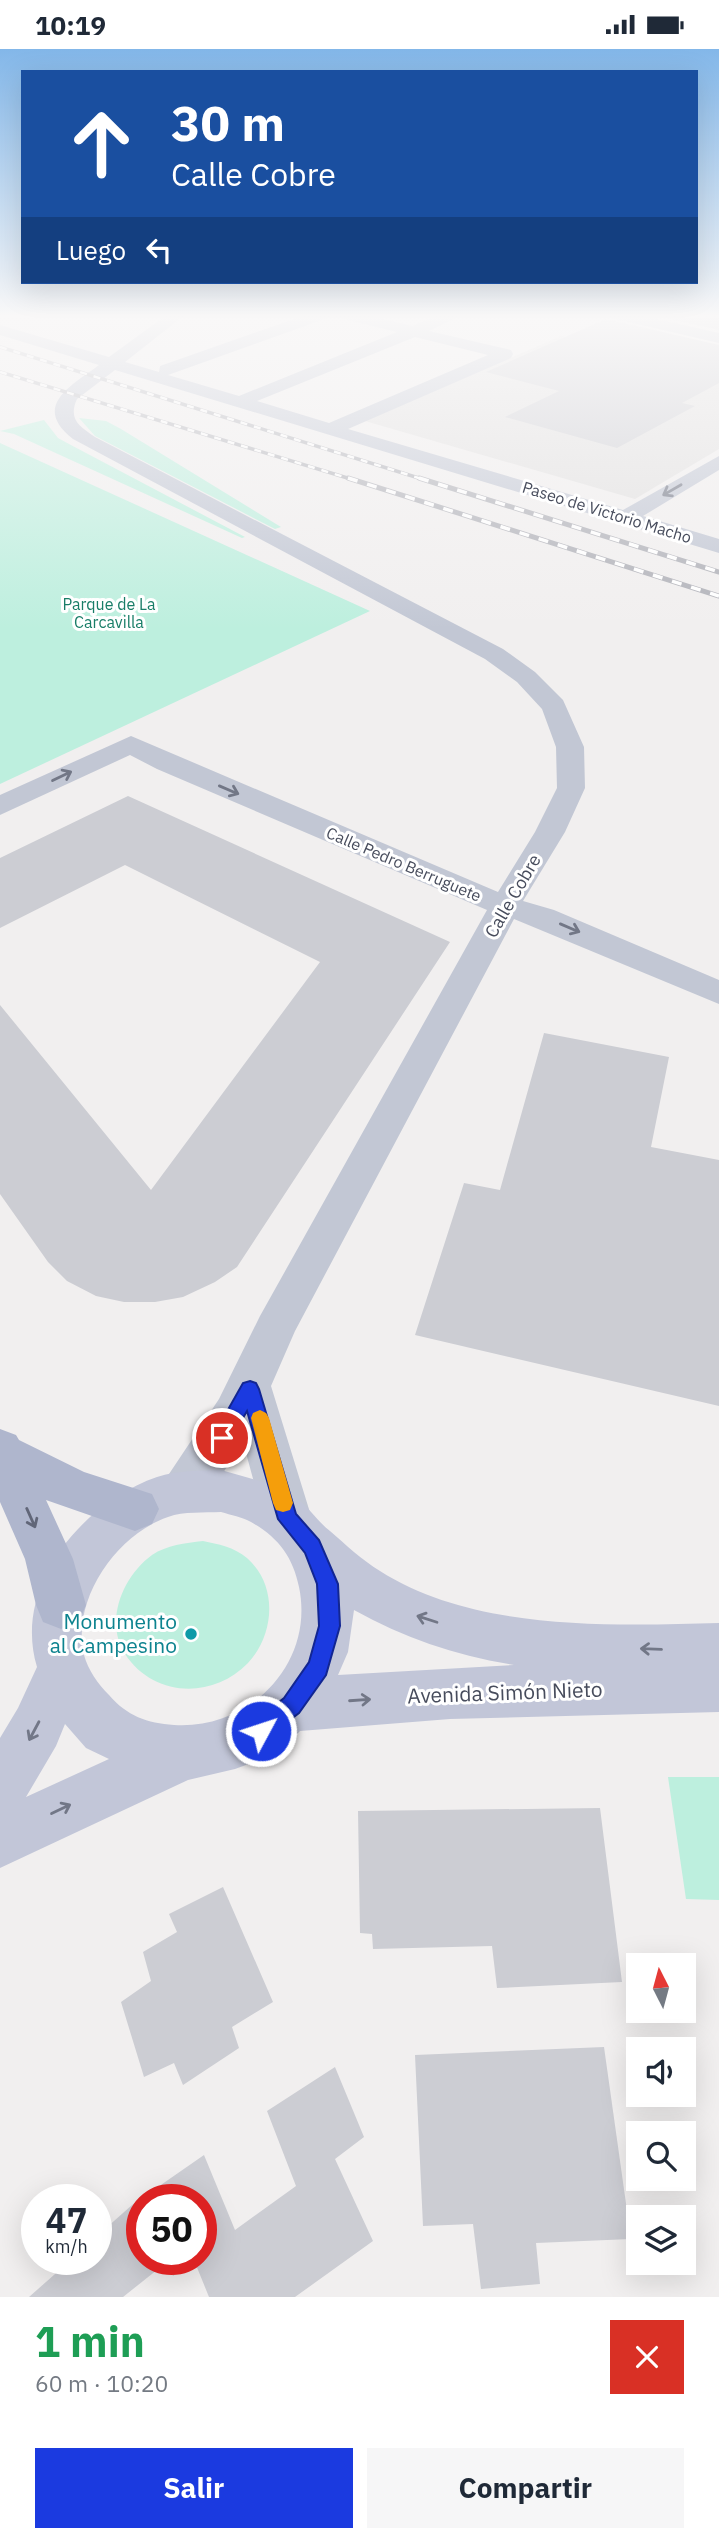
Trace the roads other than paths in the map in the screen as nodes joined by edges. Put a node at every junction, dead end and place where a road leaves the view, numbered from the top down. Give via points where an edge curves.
1 (65, 419) edge
2 (297, 419) edge
3 (354, 419) edge
4 (331, 429) junction
5 (719, 462) edge
6 (625, 517) junction
7 (719, 546) edge
8 (0, 806) edge
9 (505, 906) junction
10 (719, 993) edge
11 (250, 1389) junction
12 (2, 1452) edge
13 (184, 1492) junction
14 (135, 1509) junction
15 (300, 1533) junction
16 (61, 1605) junction
17 (719, 1648) edge
18 (62, 1669) junction
19 (719, 1686) edge
20 (292, 1705) junction
21 (183, 1754) junction
22 (0, 1789) edge
23 (0, 1840) edge

1 - 9 street, Calle Cobre via 72,429 119,458 494,654 526,677 554,706 570,747 571,788
2 - 4 street, Paseo de Victorio Macho
3 - 4 street
4 - 6 street, Paseo de Victorio Macho
5 -> 6 street
6 - 7 street, Paseo de Victorio Macho
8 -> 9 street, Calle Pedro Berruguete via 131,744
9 -> 10 street, Calle Pedro Berruguete via 543,917
9 - 11 street, Calle Cobre via 275,1328
11 - 13 street, Calle Cobre
11 - 15 street
12 - 14 main road via 69,1489
12 -> 16 main road via 49,1559
13 - 14 main road
13 - 15 main road via 221,1492 257,1501
14 - 16 main road via 109,1526 87,1549
17 -> 15 main road via 660,1650 513,1642 419,1617 364,1588
15 - 20 main road via 327,1584 330,1626 318,1667
16 - 18 main road via 57,1637
18 - 21 main road via 80,1703 107,1731 142,1748
18 -> 22 main road via 37,1727
20 -> 19 main road, Avenida Simón Nieto via 450,1693
20 - 21 main road via 261,1731 223,1748
23 -> 21 main road

